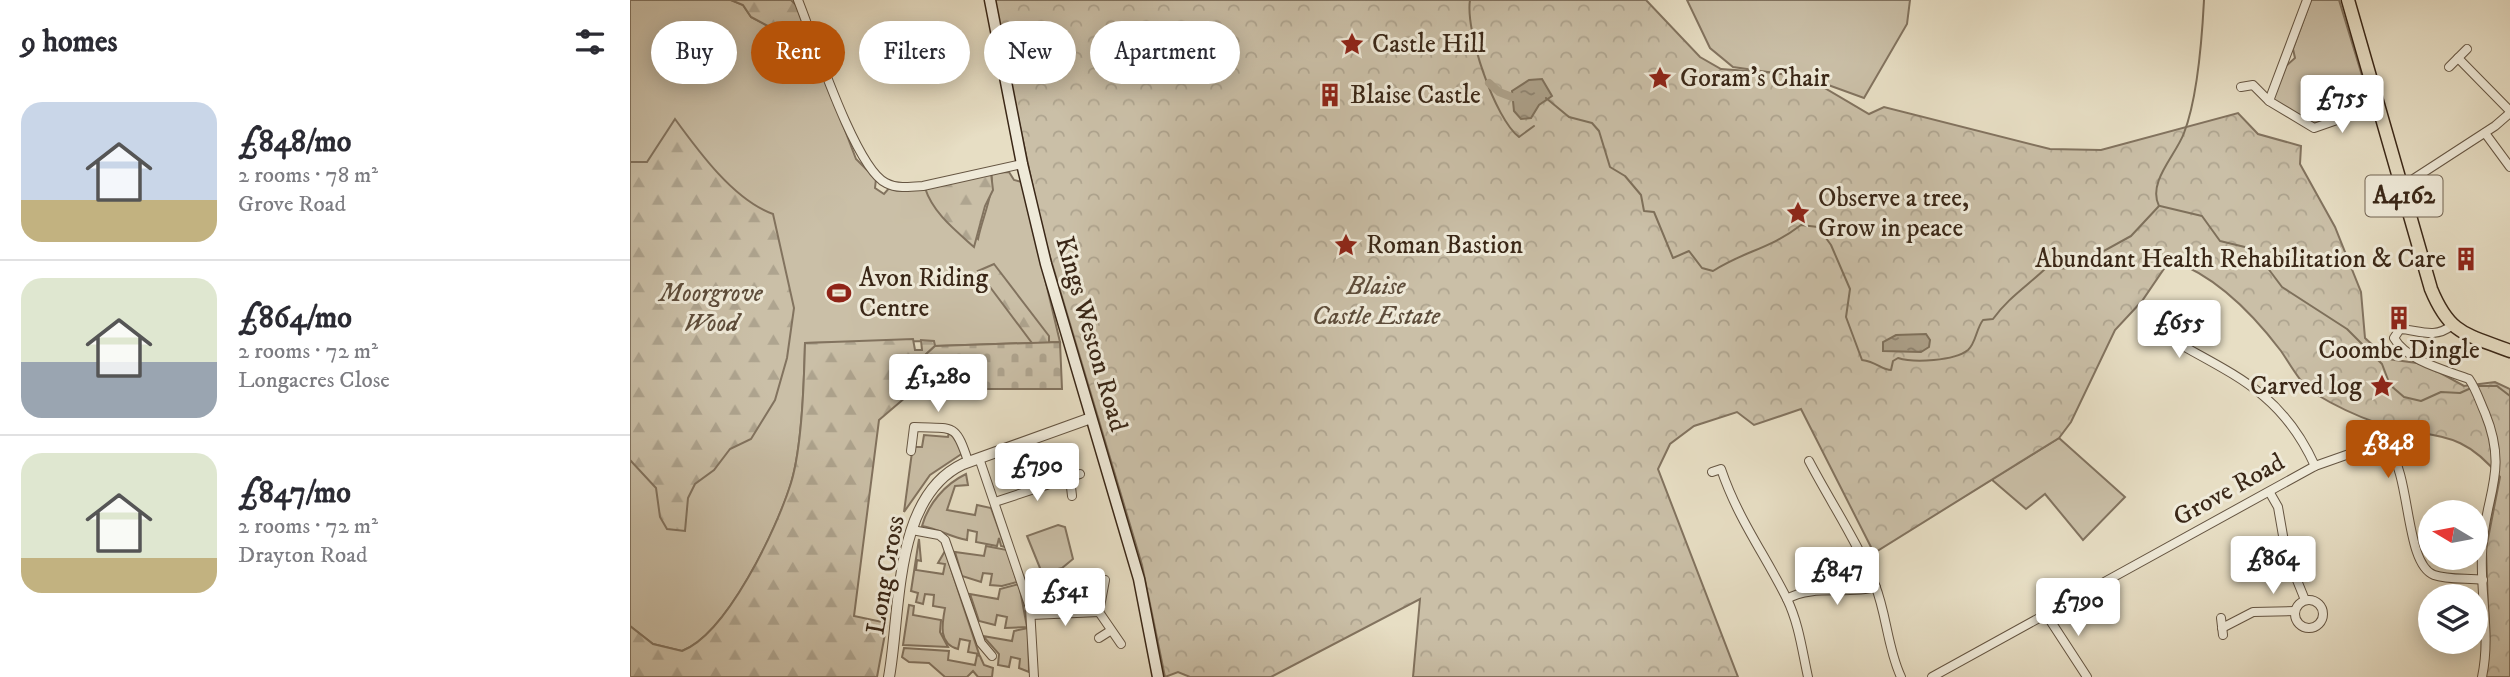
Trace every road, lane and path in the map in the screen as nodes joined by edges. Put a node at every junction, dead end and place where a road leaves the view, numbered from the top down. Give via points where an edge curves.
1 (798, 0) edge
2 (990, 0) edge
3 (2307, 0) edge
4 (2348, 0) edge
5 (2466, 49) dead end
6 (2458, 58) junction
7 (2449, 68) dead end
8 (2241, 87) dead end
9 (2269, 102) junction
10 (2377, 106) junction
11 (2510, 112) edge
12 (2485, 133) junction
13 (1022, 164) junction
14 (2510, 167) edge
15 (884, 183) junction
16 (2401, 187) junction
17 (879, 191) dead end
18 (2451, 326) junction
19 (2165, 338) dead end
20 (2510, 351) edge
21 (1091, 418) junction
22 (911, 451) dead end
23 (973, 459) junction
24 (1813, 463) dead end
25 (2315, 466) junction
26 (1712, 472) dead end
27 (1080, 474) dead end
28 (1070, 478) junction
29 (2270, 493) junction
30 (1072, 497) dead end
31 (995, 502) junction
32 (912, 530) junction
33 (1105, 580) dead end
34 (2483, 580) junction
35 (1875, 587) junction
36 (1787, 598) junction
37 (2305, 600) junction
38 (2295, 611) junction
39 (1099, 612) junction
40 (2046, 614) junction
41 (1031, 615) junction
42 (2221, 618) dead end
43 (1110, 631) junction
44 (1099, 638) dead end
45 (1121, 644) dead end
46 (992, 656) dead end
47 (889, 677) edge
48 (1034, 677) edge
49 (1158, 677) edge
50 (1808, 677) edge
51 (1901, 677) edge
52 (1932, 677) edge
53 (2087, 677) edge
54 (2482, 677) edge

1 - 15 street via 859,153
2 - 13 main road, Kings Weston Road
3 - 9 street
4 - 10 main road, A4162
5 - 6 street
6 - 7 street
6 - 11 street
8 - 9 street via 2253,85
9 - 10 street via 2314,128
10 - 16 main road, A4162
11 - 12 street
12 - 14 street
12 - 16 street
13 - 15 street via 923,186
13 - 21 main road, Kings Weston Road via 1056,306
15 - 17 street
16 - 18 main road, A4162 via 2431,289
18 - 20 main road
18 - 34 street via 2443,333 2400,329 2394,338 2405,351 2472,383 2490,426 2499,461 2482,552
19 - 25 street via 2253,385 2292,427
21 - 23 street, Long Cross
21 - 49 main road, Kings Weston Road via 1139,579
22 - 23 street via 916,441 914,427 952,429
23 - 31 street
23 - 32 street, Long Cross via 935,484
24 - 35 street
25 - 29 street, Grove Road
25 - 34 street, Grove Road via 2369,447 2389,450 2401,473 2413,540 2423,567 2437,576
26 - 36 street via 1721,469 1735,510
27 - 28 street
28 - 30 street
28 - 31 street
29 - 37 street
29 - 40 street, Grove Road
31 - 41 street
32 - 46 street via 946,540 981,643
32 - 47 street, Long Cross
33 - 39 street
34 - 54 street via 2487,634
35 - 36 street via 1802,592
35 - 51 street via 1892,659
36 - 50 street
37 - 38 street
37 - 38 street via 2315,600 2322,607 2318,625 2299,624
38 - 42 street via 2280,616 2253,612 2223,632
39 - 41 street
39 - 43 street
40 - 52 street, Grove Road
40 - 53 street
41 - 48 street
43 - 44 street
43 - 45 street

